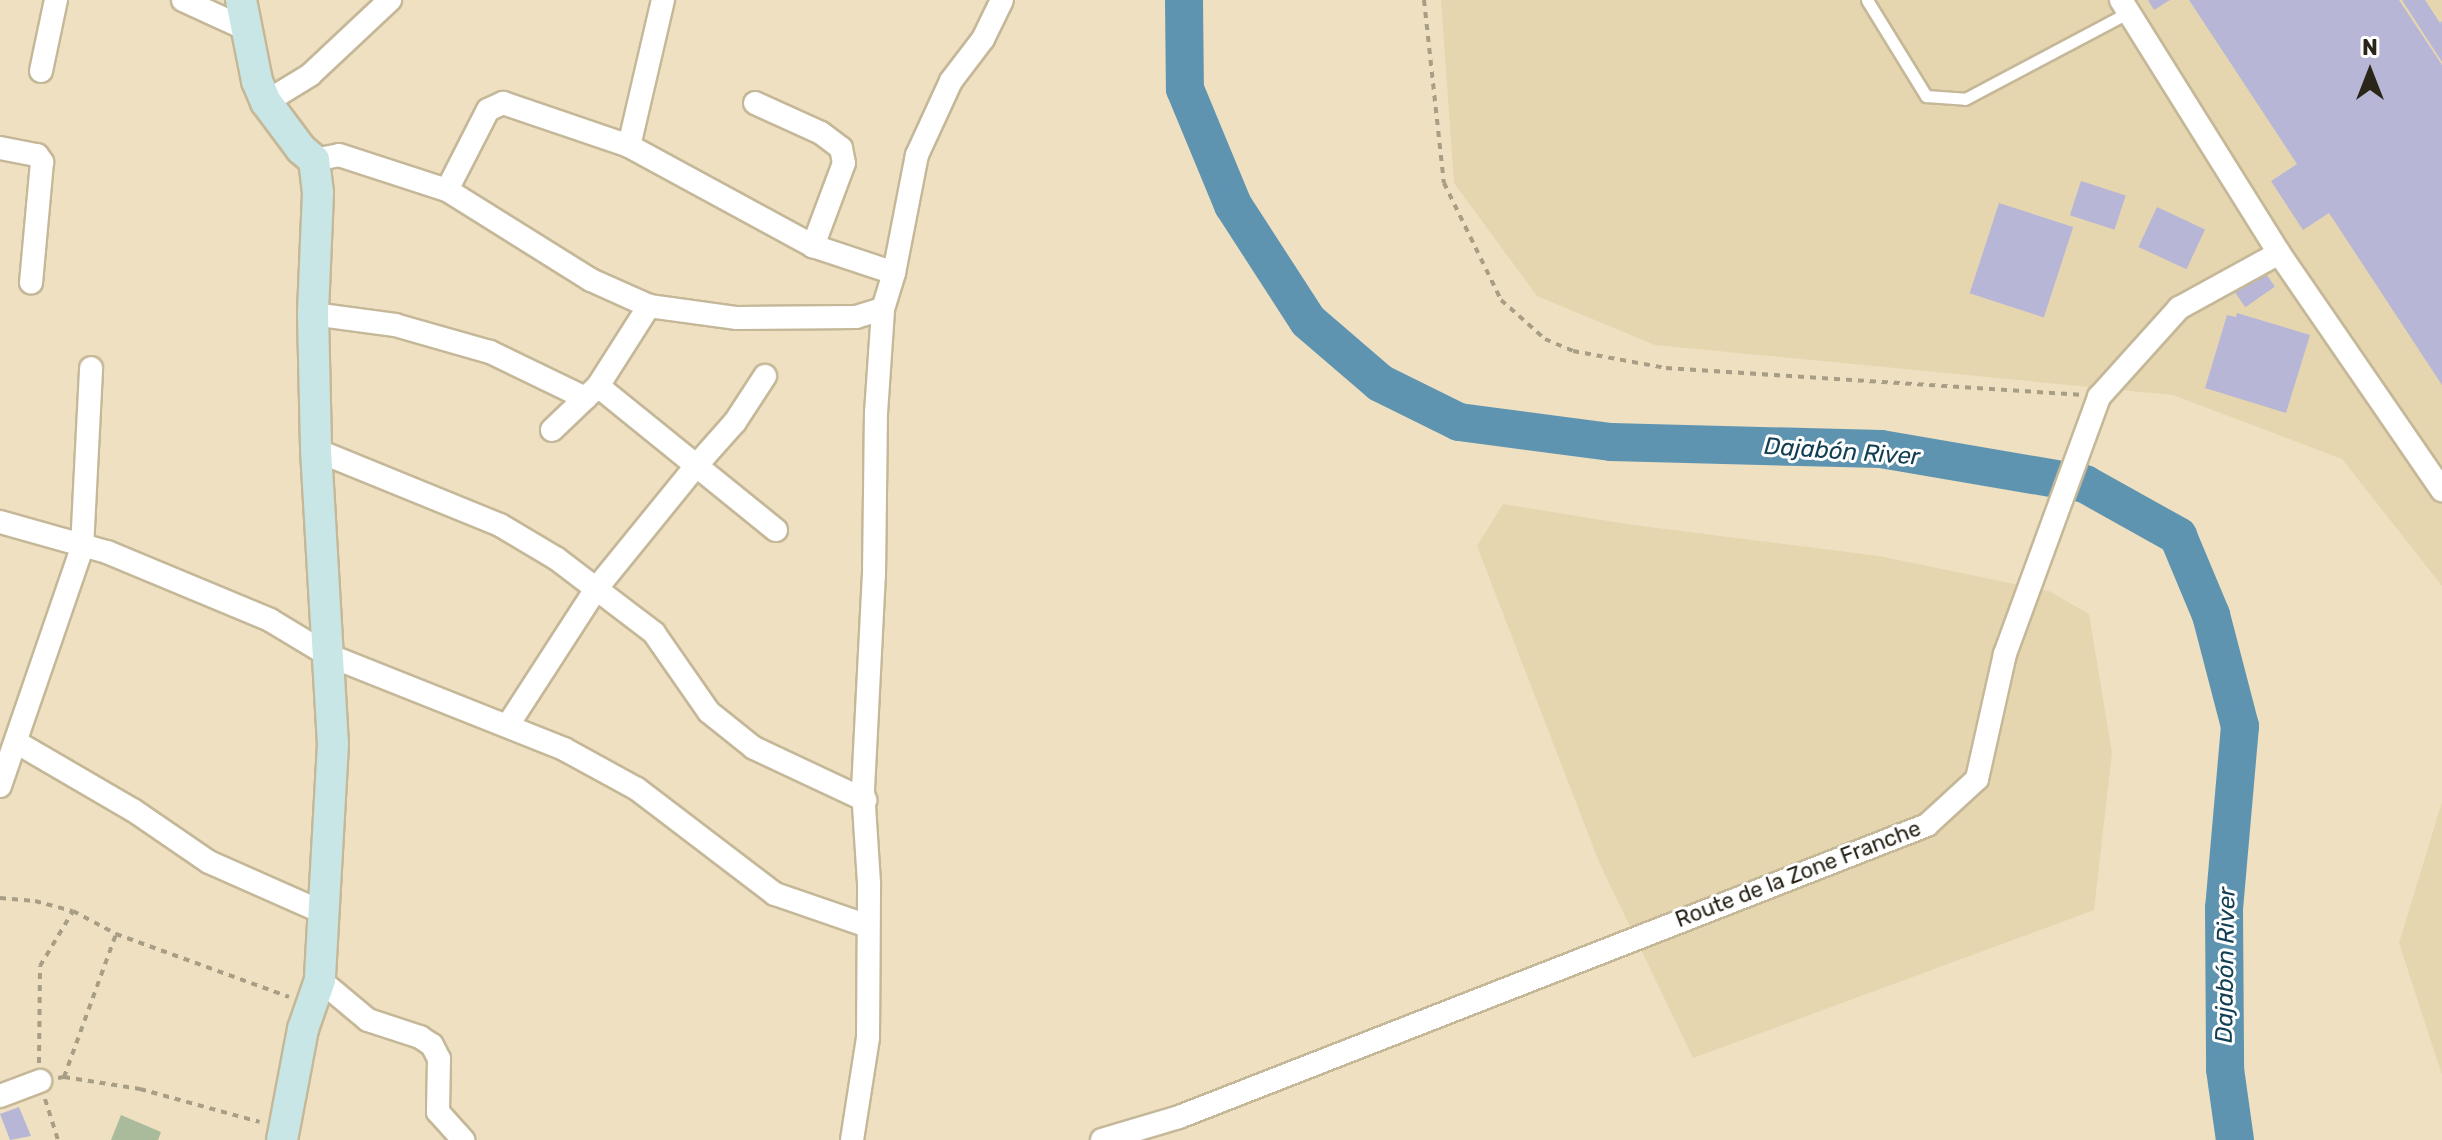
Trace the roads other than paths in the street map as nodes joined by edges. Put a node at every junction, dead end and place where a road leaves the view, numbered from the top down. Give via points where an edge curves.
1 (56, 0) edge
2 (183, 0) edge
3 (390, 0) edge
4 (663, 0) edge
5 (1002, 0) edge
6 (1867, 0) edge
7 (2125, 6) edge
8 (242, 14) edge
9 (41, 71) dead end
10 (266, 102) junction
11 (755, 103) dead end
12 (629, 146) junction
13 (0, 148) edge
14 (314, 160) junction
15 (447, 190) junction
16 (813, 246) junction
17 (2279, 253) junction
18 (894, 273) junction
19 (31, 282) dead end
20 (649, 306) junction
21 (883, 309) junction
22 (313, 314) junction
23 (91, 368) dead end
24 (765, 376) dead end
25 (592, 392) junction
26 (552, 430) dead end
27 (316, 450) junction
28 (695, 467) junction
29 (2442, 490) edge
30 (0, 522) edge
31 (776, 530) dead end
32 (82, 548) junction
33 (596, 589) junction
34 (328, 655) junction
35 (508, 725) junction
36 (16, 742) junction
37 (0, 786) edge
38 (865, 800) junction
39 (324, 913) junction
40 (868, 926) junction
41 (314, 992) junction
42 (40, 1081) road end
43 (0, 1096) edge
44 (284, 1134) edge
45 (463, 1140) edge
46 (852, 1140) edge
47 (1102, 1140) edge

1 - 9 street
2 - 8 street
3 - 10 street via 310,75
4 - 12 street
5 - 18 street via 983,39 951,81 917,155
6 - 7 lane via 1926,96 1965,99
7 - 17 street
8 - 10 street
10 - 14 street
11 - 16 street via 821,133 841,148 844,163
12 - 15 street via 503,103 488,110
12 - 16 street
13 - 19 street via 37,155 42,162
14 - 15 street via 339,155
14 - 22 street via 318,193
15 - 20 street via 591,280
16 - 18 street
17 - 29 street
17 - 47 street, Route de la Zone Franche via 2179,308 2095,404 2022,599 1977,779 1927,825 1179,1117
18 - 21 street
20 - 21 street via 737,318 856,317
20 - 25 street
21 - 38 street
22 - 25 street via 395,325 490,352
22 - 27 street
23 - 32 street
24 - 28 street via 735,422
25 - 26 street
25 - 28 street
27 - 33 street via 500,525
27 - 34 street
28 - 31 street
28 - 33 street
30 - 32 street
32 - 34 street via 107,552 257,614
32 - 36 street
33 - 35 street
33 - 38 street via 654,633 709,712 754,748
34 - 35 street
34 - 39 street via 333,744
35 - 40 street via 637,789 775,894
36 - 37 street
36 - 39 street via 133,810 209,862
38 - 40 street
39 - 41 street
40 - 46 street via 868,1038
41 - 44 street
41 - 45 street via 432,1045 439,1059 438,1112
42 - 43 street

